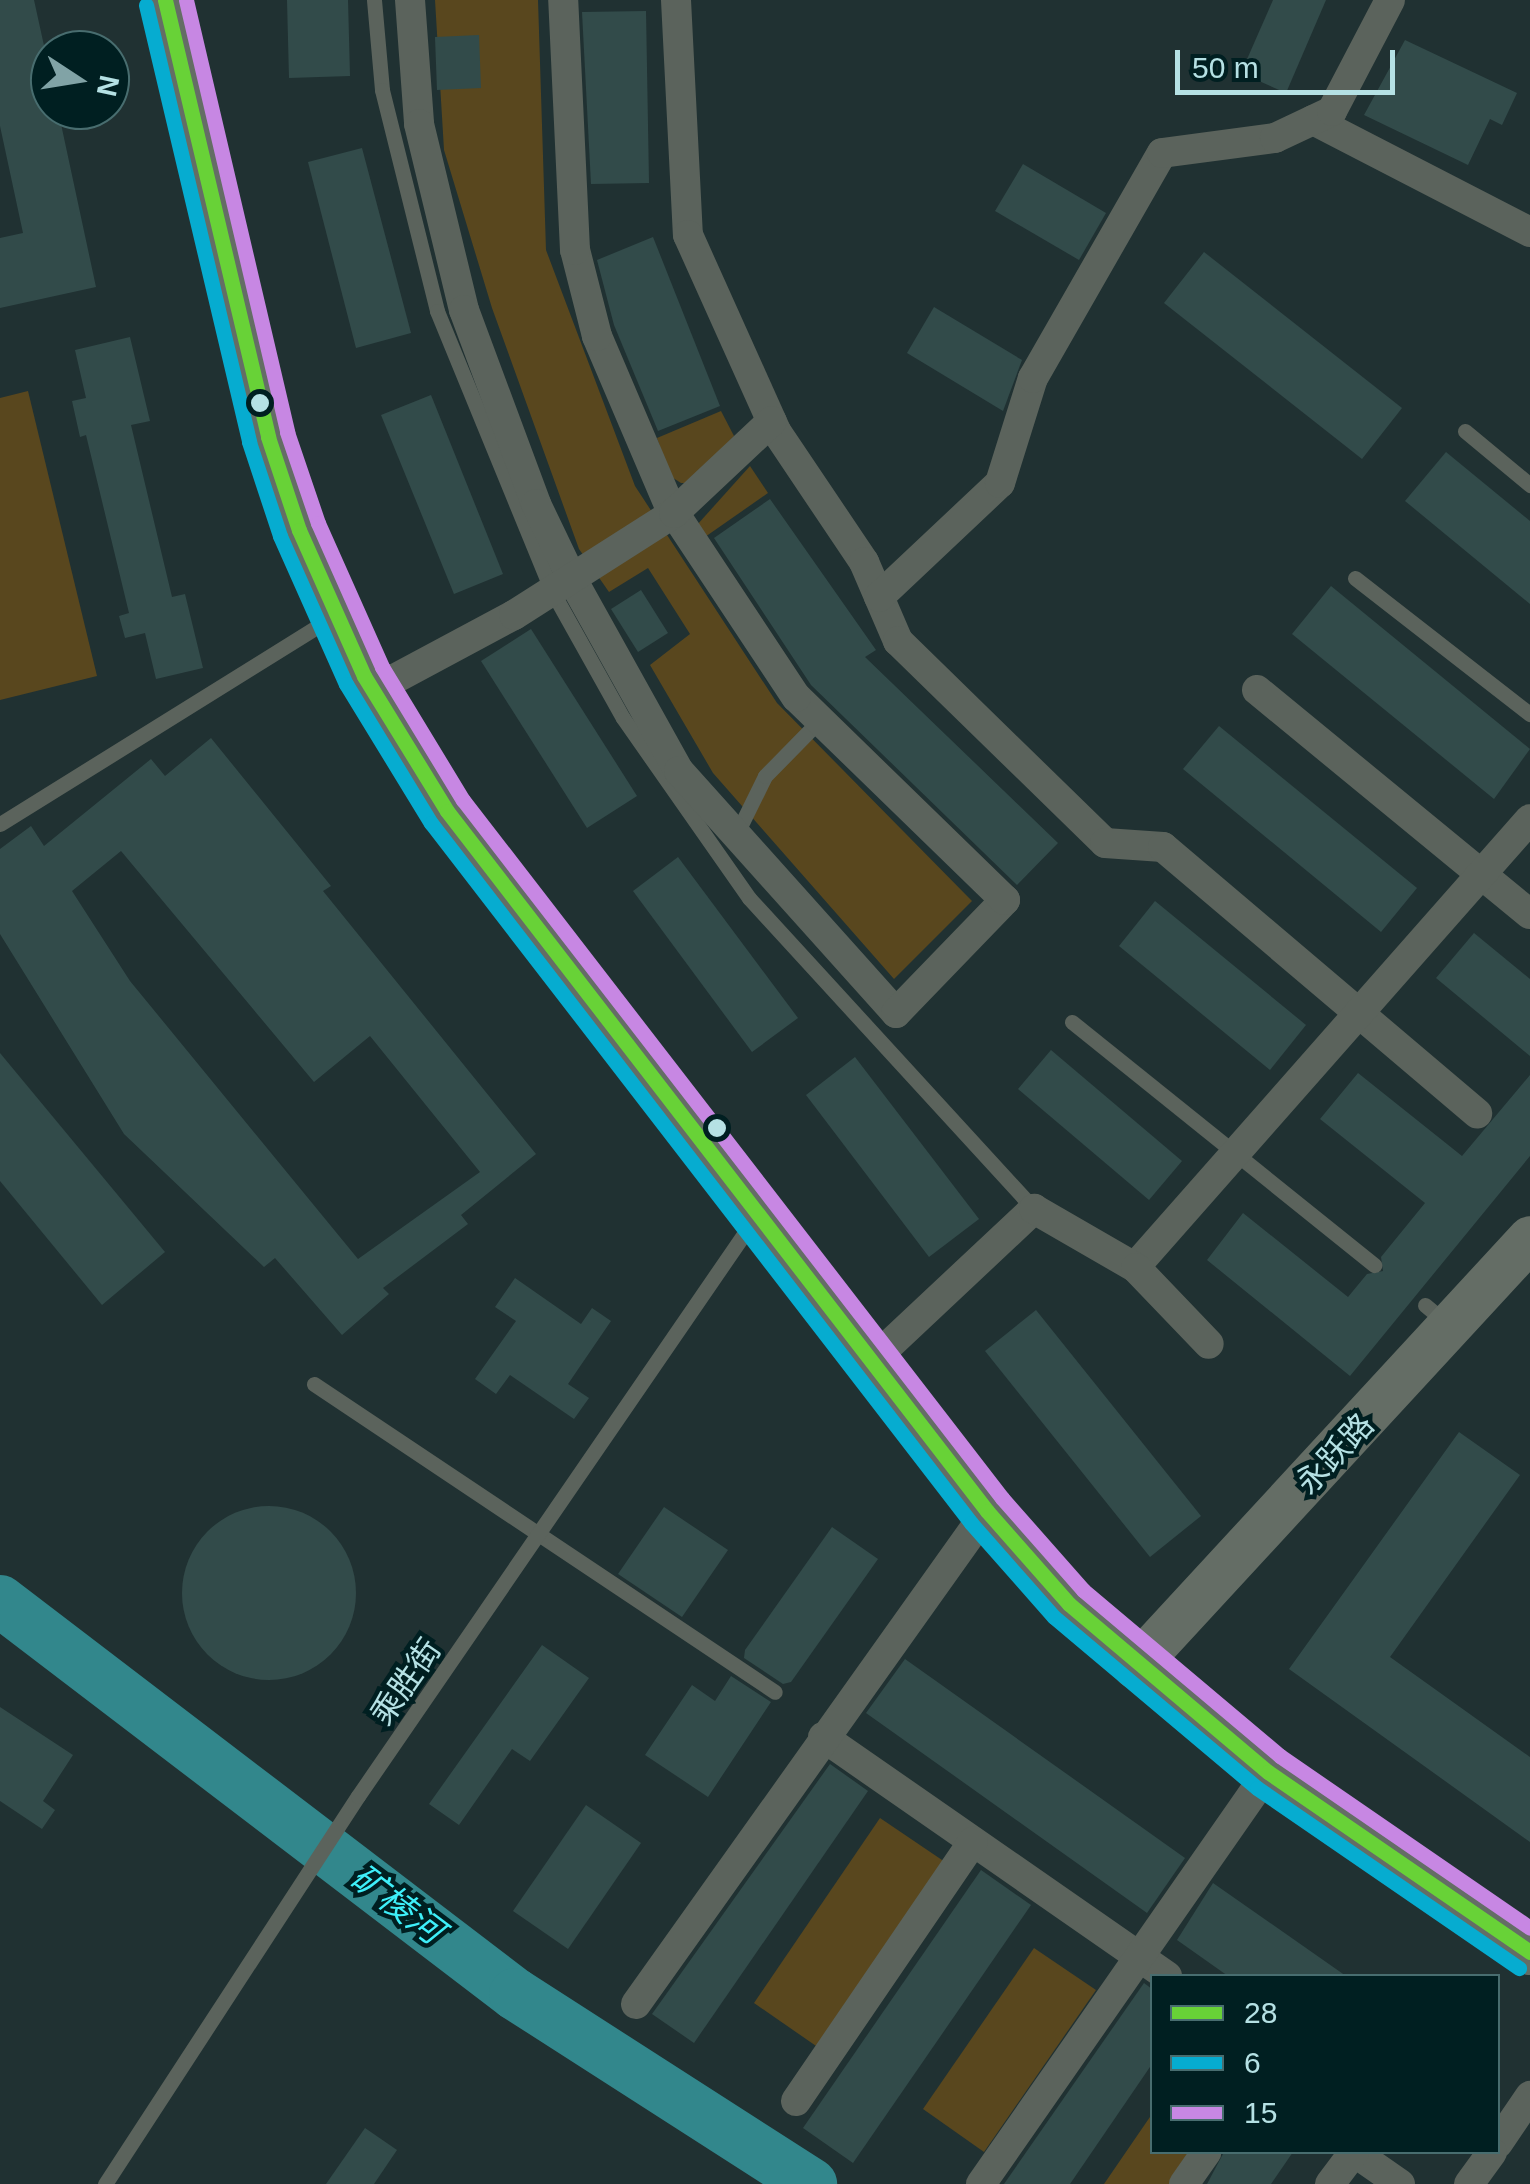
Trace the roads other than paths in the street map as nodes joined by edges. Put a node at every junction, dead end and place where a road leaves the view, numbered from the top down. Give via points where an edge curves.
1 (165, 0) edge
2 (374, 0) edge
3 (410, 0) edge
4 (562, 0) edge
5 (676, 0) edge
6 (1390, 0) edge
7 (1313, 120) junction
8 (1530, 232) edge
9 (772, 421) junction
10 (1465, 432) dead end
11 (1530, 484) edge
12 (674, 512) junction
13 (1355, 578) dead end
14 (562, 585) junction
15 (879, 597) junction
16 (334, 616) junction
17 (1258, 690) dead end
18 (372, 691) junction
19 (1530, 714) edge
20 (820, 720) junction
21 (1530, 819) edge
22 (0, 824) edge
23 (736, 835) junction
24 (1484, 876) junction
25 (1530, 914) edge
26 (896, 1012) junction
27 (1362, 1015) junction
28 (1072, 1022) dead end
29 (891, 1052) junction
30 (1477, 1113) dead end
31 (1238, 1156) junction
32 (1034, 1209) junction
33 (757, 1215) junction
34 (1530, 1238) edge
35 (1374, 1265) dead end
36 (1135, 1267) junction
37 (1209, 1344) dead end
38 (872, 1362) junction
39 (314, 1384) dead end
40 (987, 1511) junction
41 (542, 1537) junction
42 (1135, 1666) junction
43 (774, 1692) dead end
44 (823, 1737) junction
45 (1268, 1772) junction
46 (973, 1842) junction
47 (1530, 1952) edge
48 (1139, 1958) junction
49 (1163, 1974) edge
50 (636, 2004) dead end
51 (1530, 2096) edge
52 (796, 2101) dead end
53 (1500, 2140) edge
54 (1205, 2154) edge
55 (1352, 2154) edge
56 (1357, 2154) edge
57 (1491, 2154) edge
58 (105, 2184) edge
59 (981, 2184) edge
60 (1184, 2184) edge
61 (1330, 2184) edge
62 (1400, 2184) edge
63 (1469, 2184) edge

1 - 16 street via 268,437
2 - 14 lane via 382,90 437,311
3 - 14 street via 419,124 464,310
4 - 12 street via 576,250 597,336
5 - 9 street via 688,234
6 - 7 street via 1332,111
7 - 8 street
7 - 15 street via 1275,138 1162,153 1033,378 1000,482
9 - 12 street
9 - 15 street via 864,562
10 - 11 lane
12 - 14 street
12 - 20 street via 796,697
13 - 19 lane
14 - 18 street
14 - 23 street via 679,771
14 - 29 lane via 622,718 749,898
15 - 27 street via 898,642 1105,842 1163,847
16 - 18 street
16 - 22 lane
17 - 24 street
18 - 33 street via 447,810
20 - 23 lane via 765,776
20 - 26 street via 1005,900
21 - 24 street
23 - 26 street
24 - 25 street
24 - 27 street
26 - 29 lane
27 - 30 street
27 - 31 street
28 - 31 lane
29 - 32 lane
31 - 35 lane
31 - 36 street
32 - 36 street
32 - 38 street
33 - 38 street
33 - 41 lane, 乘胜街
34 - 42 street, 永跃路 via 1439,1316
36 - 37 street
38 - 40 street
39 - 41 lane
40 - 42 street
40 - 44 street
41 - 43 lane
41 - 58 lane, 乘胜街 via 358,1796
42 - 45 street
44 - 46 street
44 - 50 street
45 - 47 street
45 - 48 street
46 - 48 street
46 - 52 street
48 - 49 street
48 - 59 street
51 - 53 street
54 - 60 street
55 - 61 street
56 - 62 street
57 - 63 street

